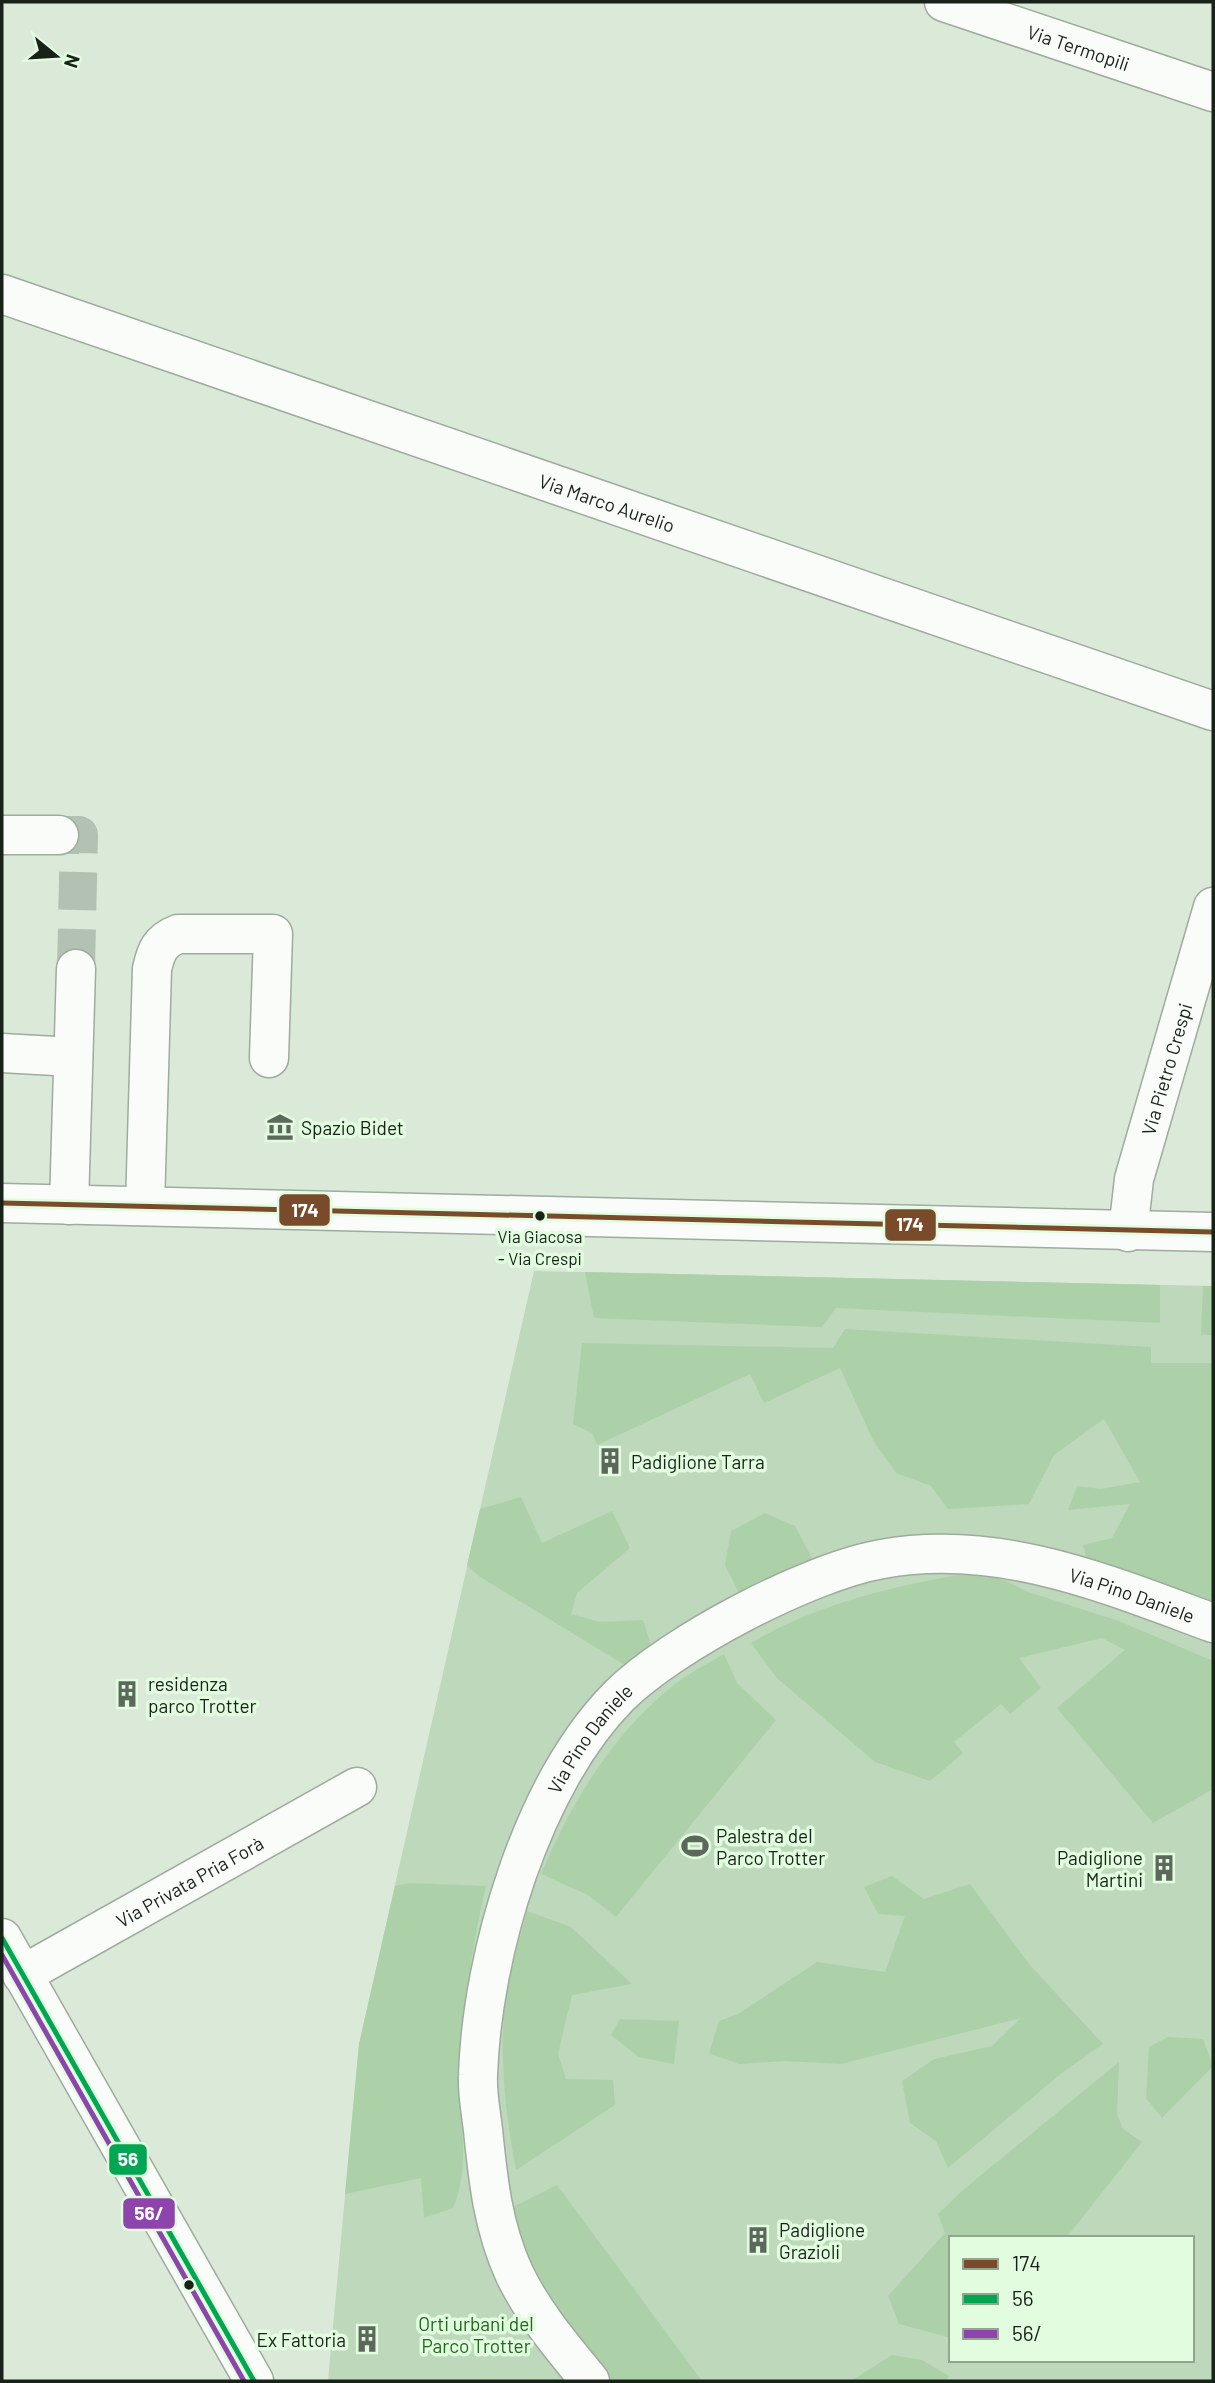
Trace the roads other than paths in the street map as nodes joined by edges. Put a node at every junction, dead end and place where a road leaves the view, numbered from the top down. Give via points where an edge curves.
1 (944, 2) edge
2 (1213, 92) edge
3 (2, 294) edge
4 (1213, 711) edge
5 (2, 835) edge
6 (59, 835) tunnel mouth
7 (1213, 907) edge
8 (76, 970) tunnel mouth
9 (2, 1053) edge
10 (74, 1057) junction
11 (270, 1058) dead end
12 (2, 1203) edge
13 (69, 1205) junction
14 (145, 1206) junction
15 (1128, 1232) junction
16 (1213, 1233) edge
17 (1213, 1623) edge
18 (357, 1787) dead end
19 (2, 1938) edge
20 (22, 1975) junction
21 (254, 2381) edge
22 (590, 2381) edge

1 - 2 street, Via Termopili
3 - 4 street, Via Marco Aurelio
5 - 6 street
7 - 15 street, Via Pietro Crespi via 1134,1179
8 - 10 street
9 - 10 street
10 - 13 street
11 - 14 street via 273,934 178,934 165,939 152,969
12 - 13 street
13 - 14 street
14 - 15 street
15 - 16 street
17 - 22 street, Via Pino Daniele via 1032,1561 944,1553 881,1559 819,1578 724,1623 665,1658 619,1697 576,1751 546,1805 512,1891 489,1981 477,2077 491,2206 514,2273 544,2324
18 - 20 street, Via Privata Pria Forà
19 - 20 street
20 - 21 street

